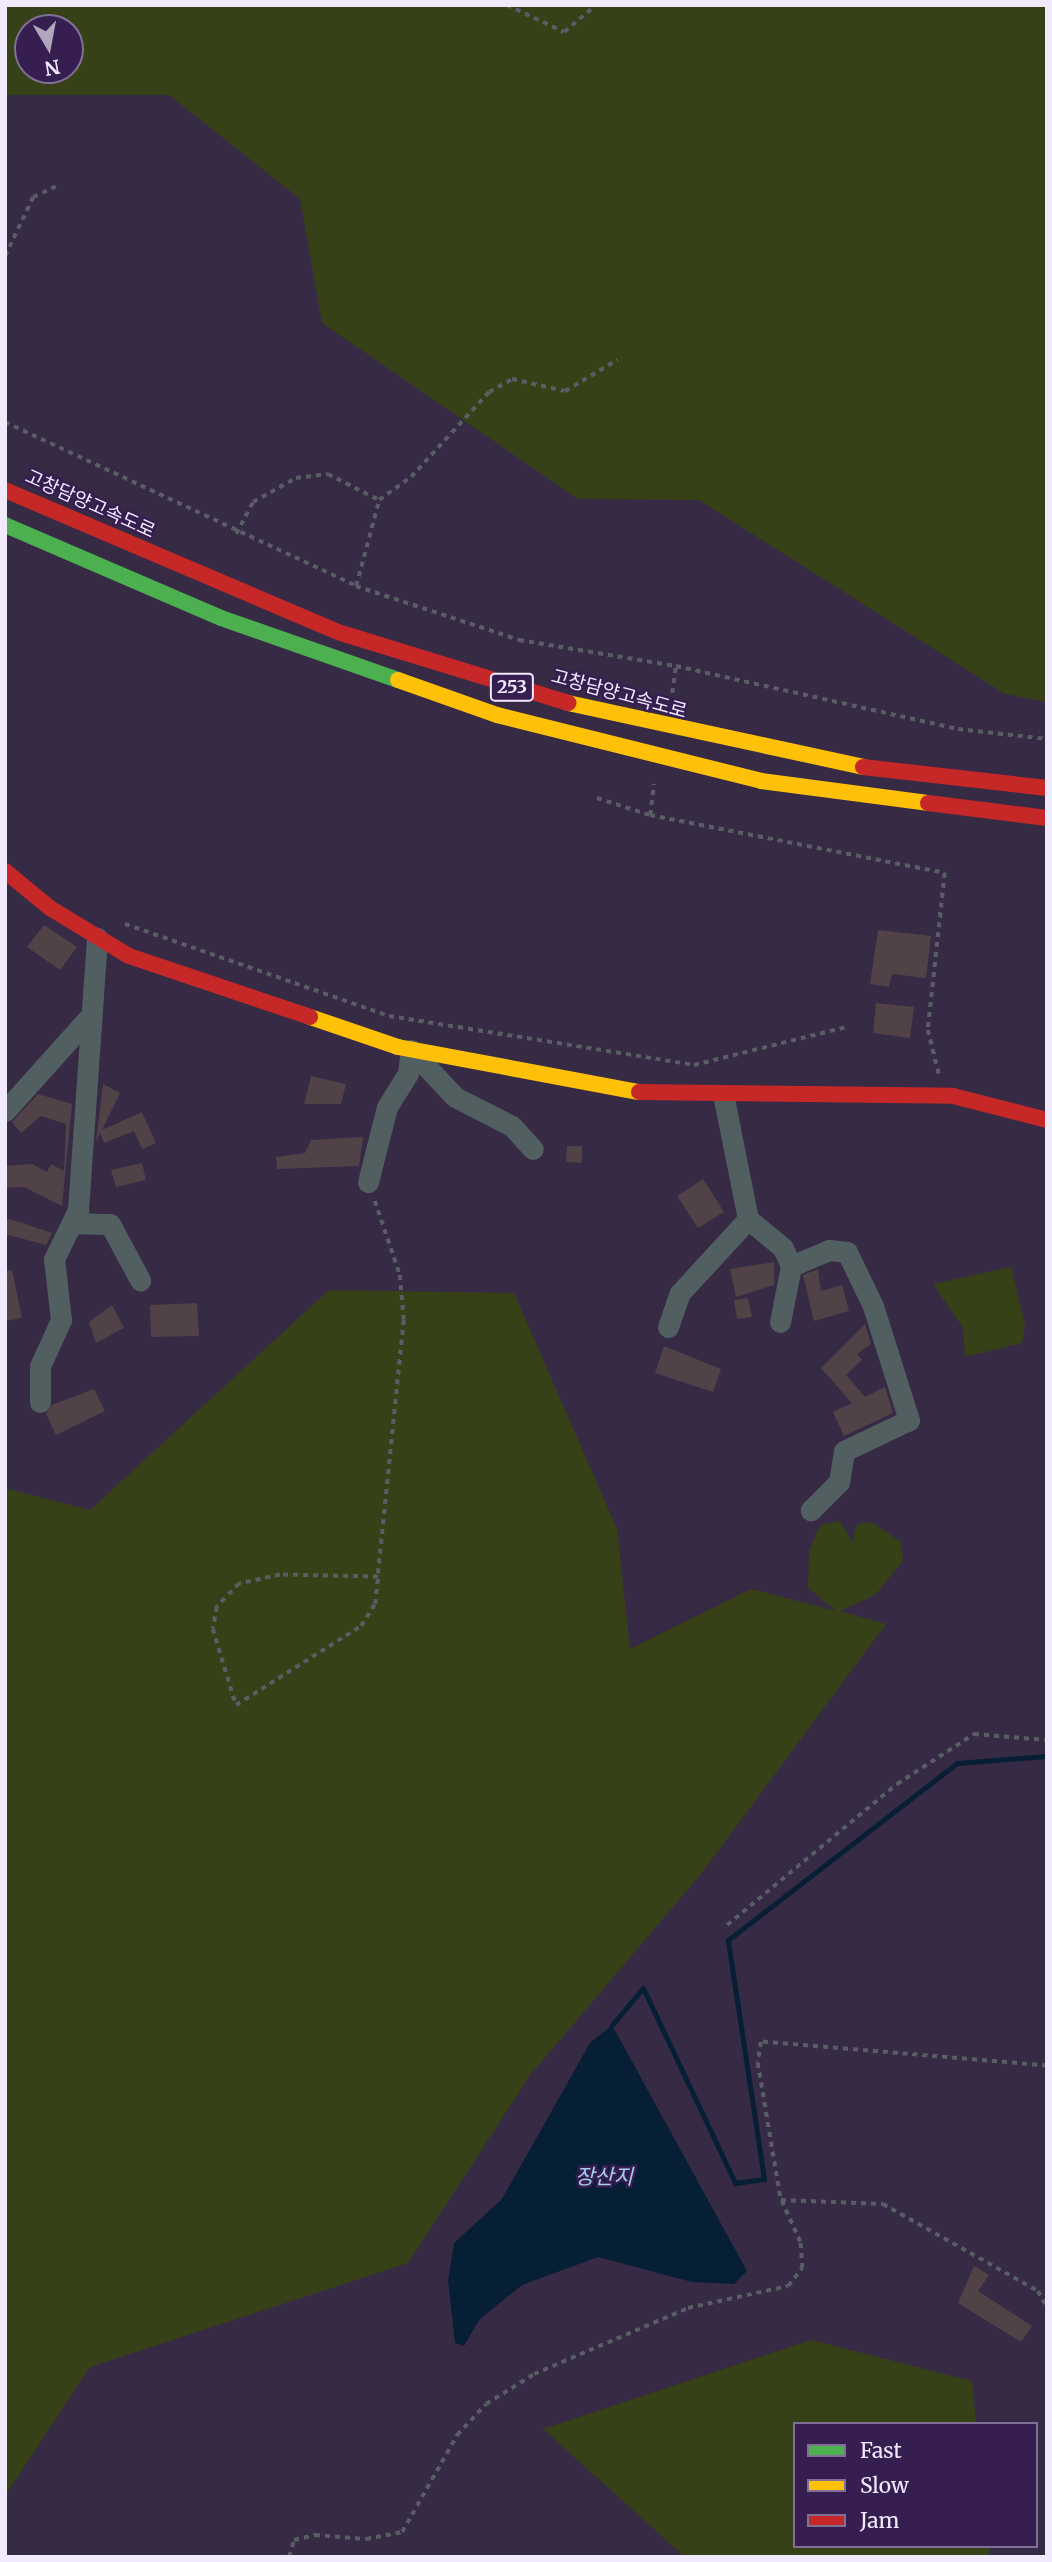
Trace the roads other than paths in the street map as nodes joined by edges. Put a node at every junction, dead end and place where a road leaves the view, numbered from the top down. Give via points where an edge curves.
1 (5, 490) edge
2 (5, 525) edge
3 (1047, 788) edge
4 (1047, 818) edge
5 (5, 871) edge
6 (97, 938) junction
7 (91, 1014) junction
8 (411, 1050) junction
9 (724, 1099) junction
10 (5, 1111) edge
11 (1047, 1120) edge
12 (533, 1149) dead end
13 (368, 1182) road end
14 (748, 1219) junction
15 (72, 1223) junction
16 (791, 1266) junction
17 (140, 1280) dead end
18 (780, 1322) dead end
19 (668, 1327) dead end
20 (40, 1402) dead end
21 (811, 1510) dead end

1 - 3 main road, 고창담양고속도로 / 253 via 341,633 608,715 850,766
2 - 4 main road, 253 via 296,647 523,723 761,781
5 - 6 main road
6 - 7 street
6 - 8 main road via 129,956
7 - 10 street
7 - 15 street
8 - 9 main road via 536,1077
8 - 12 street via 455,1097 512,1126
8 - 13 street via 408,1073 387,1107
9 - 11 main road via 953,1096
9 - 14 street
14 - 16 street via 783,1248
14 - 19 street via 680,1293
15 - 17 street via 110,1224
15 - 20 street via 54,1259 61,1320 40,1366
16 - 18 street
16 - 21 street via 829,1251 847,1252 873,1306 909,1420 844,1451 839,1482

